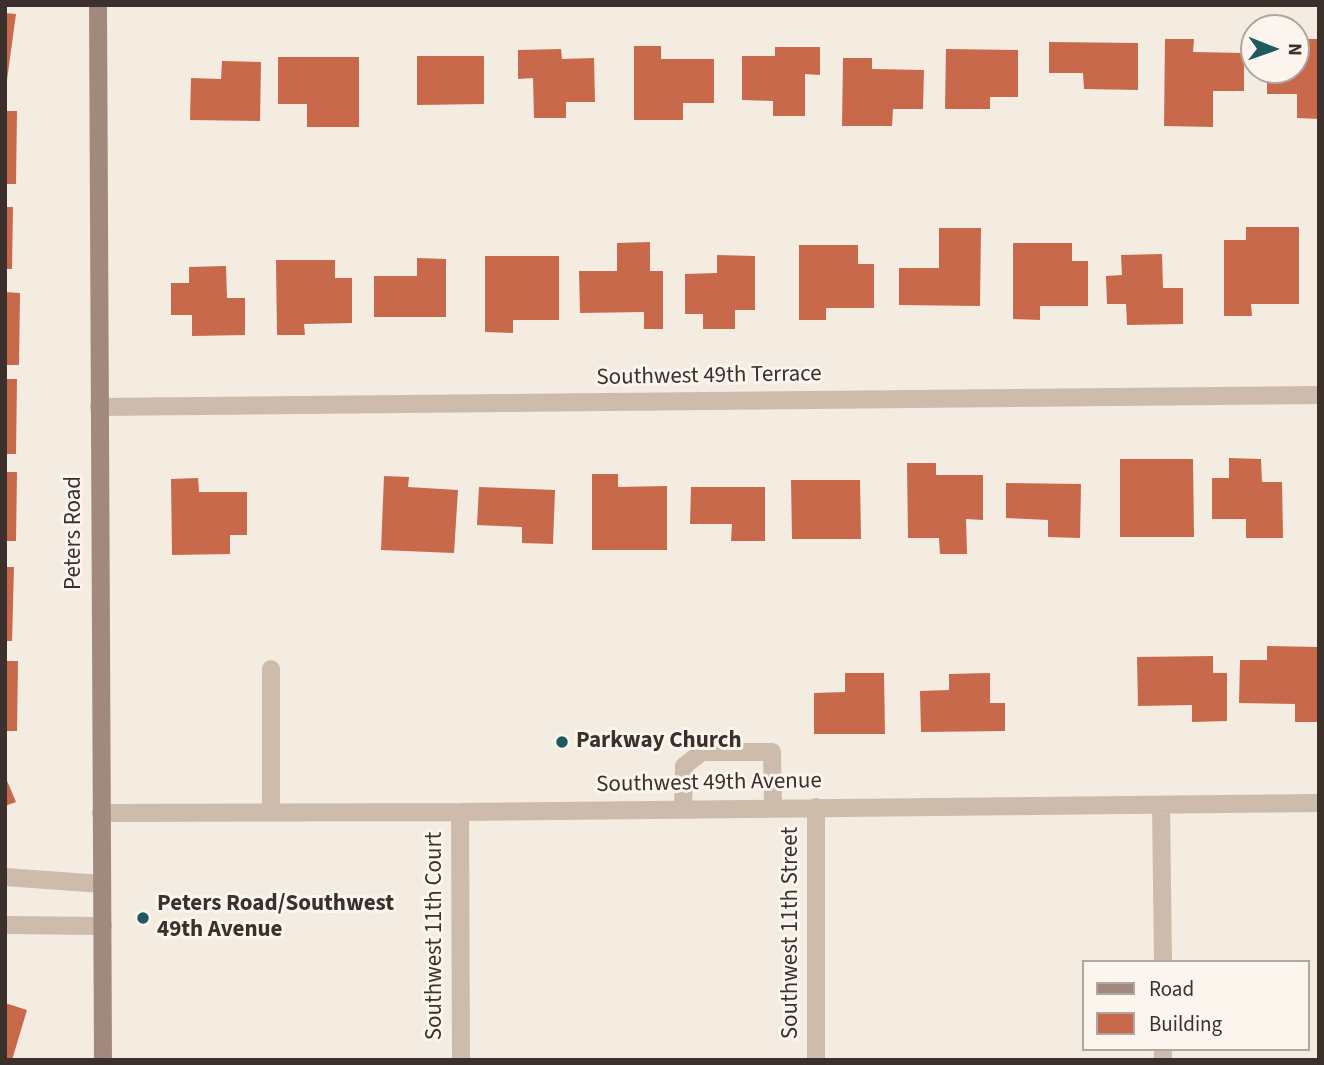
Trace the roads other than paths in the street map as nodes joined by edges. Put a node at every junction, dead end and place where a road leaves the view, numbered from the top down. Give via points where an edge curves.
1 (98, 5) edge
2 (1319, 395) edge
3 (99, 407) junction
4 (271, 669) dead end
5 (1319, 803) edge
6 (1161, 805) junction
7 (773, 807) junction
8 (816, 807) junction
9 (683, 808) junction
10 (271, 812) junction
11 (460, 812) junction
12 (101, 813) junction
13 (5, 877) edge
14 (102, 884) junction
15 (5, 925) edge
16 (103, 926) junction
17 (1163, 960) edge
18 (103, 1060) edge
19 (461, 1060) edge
20 (816, 1060) edge

1 - 3 main road, Peters Road
2 - 3 street, Southwest 49th Terrace
3 - 12 main road, Peters Road
4 - 10 street
5 - 6 street, Southwest 49th Avenue
6 - 8 street, Southwest 49th Avenue
6 - 17 street
7 - 8 street, Southwest 49th Avenue
7 - 9 street, Southwest 49th Avenue
7 - 9 street via 772,752 702,752 684,766
8 - 20 street, Southwest 11th Street
9 - 11 street, Southwest 49th Avenue
10 - 11 street, Southwest 49th Avenue
10 - 12 street, Southwest 49th Avenue
11 - 19 street, Southwest 11th Court
12 - 14 main road, Peters Road
13 - 14 street
14 - 16 main road, Peters Road
15 - 16 street
16 - 18 main road, Peters Road

